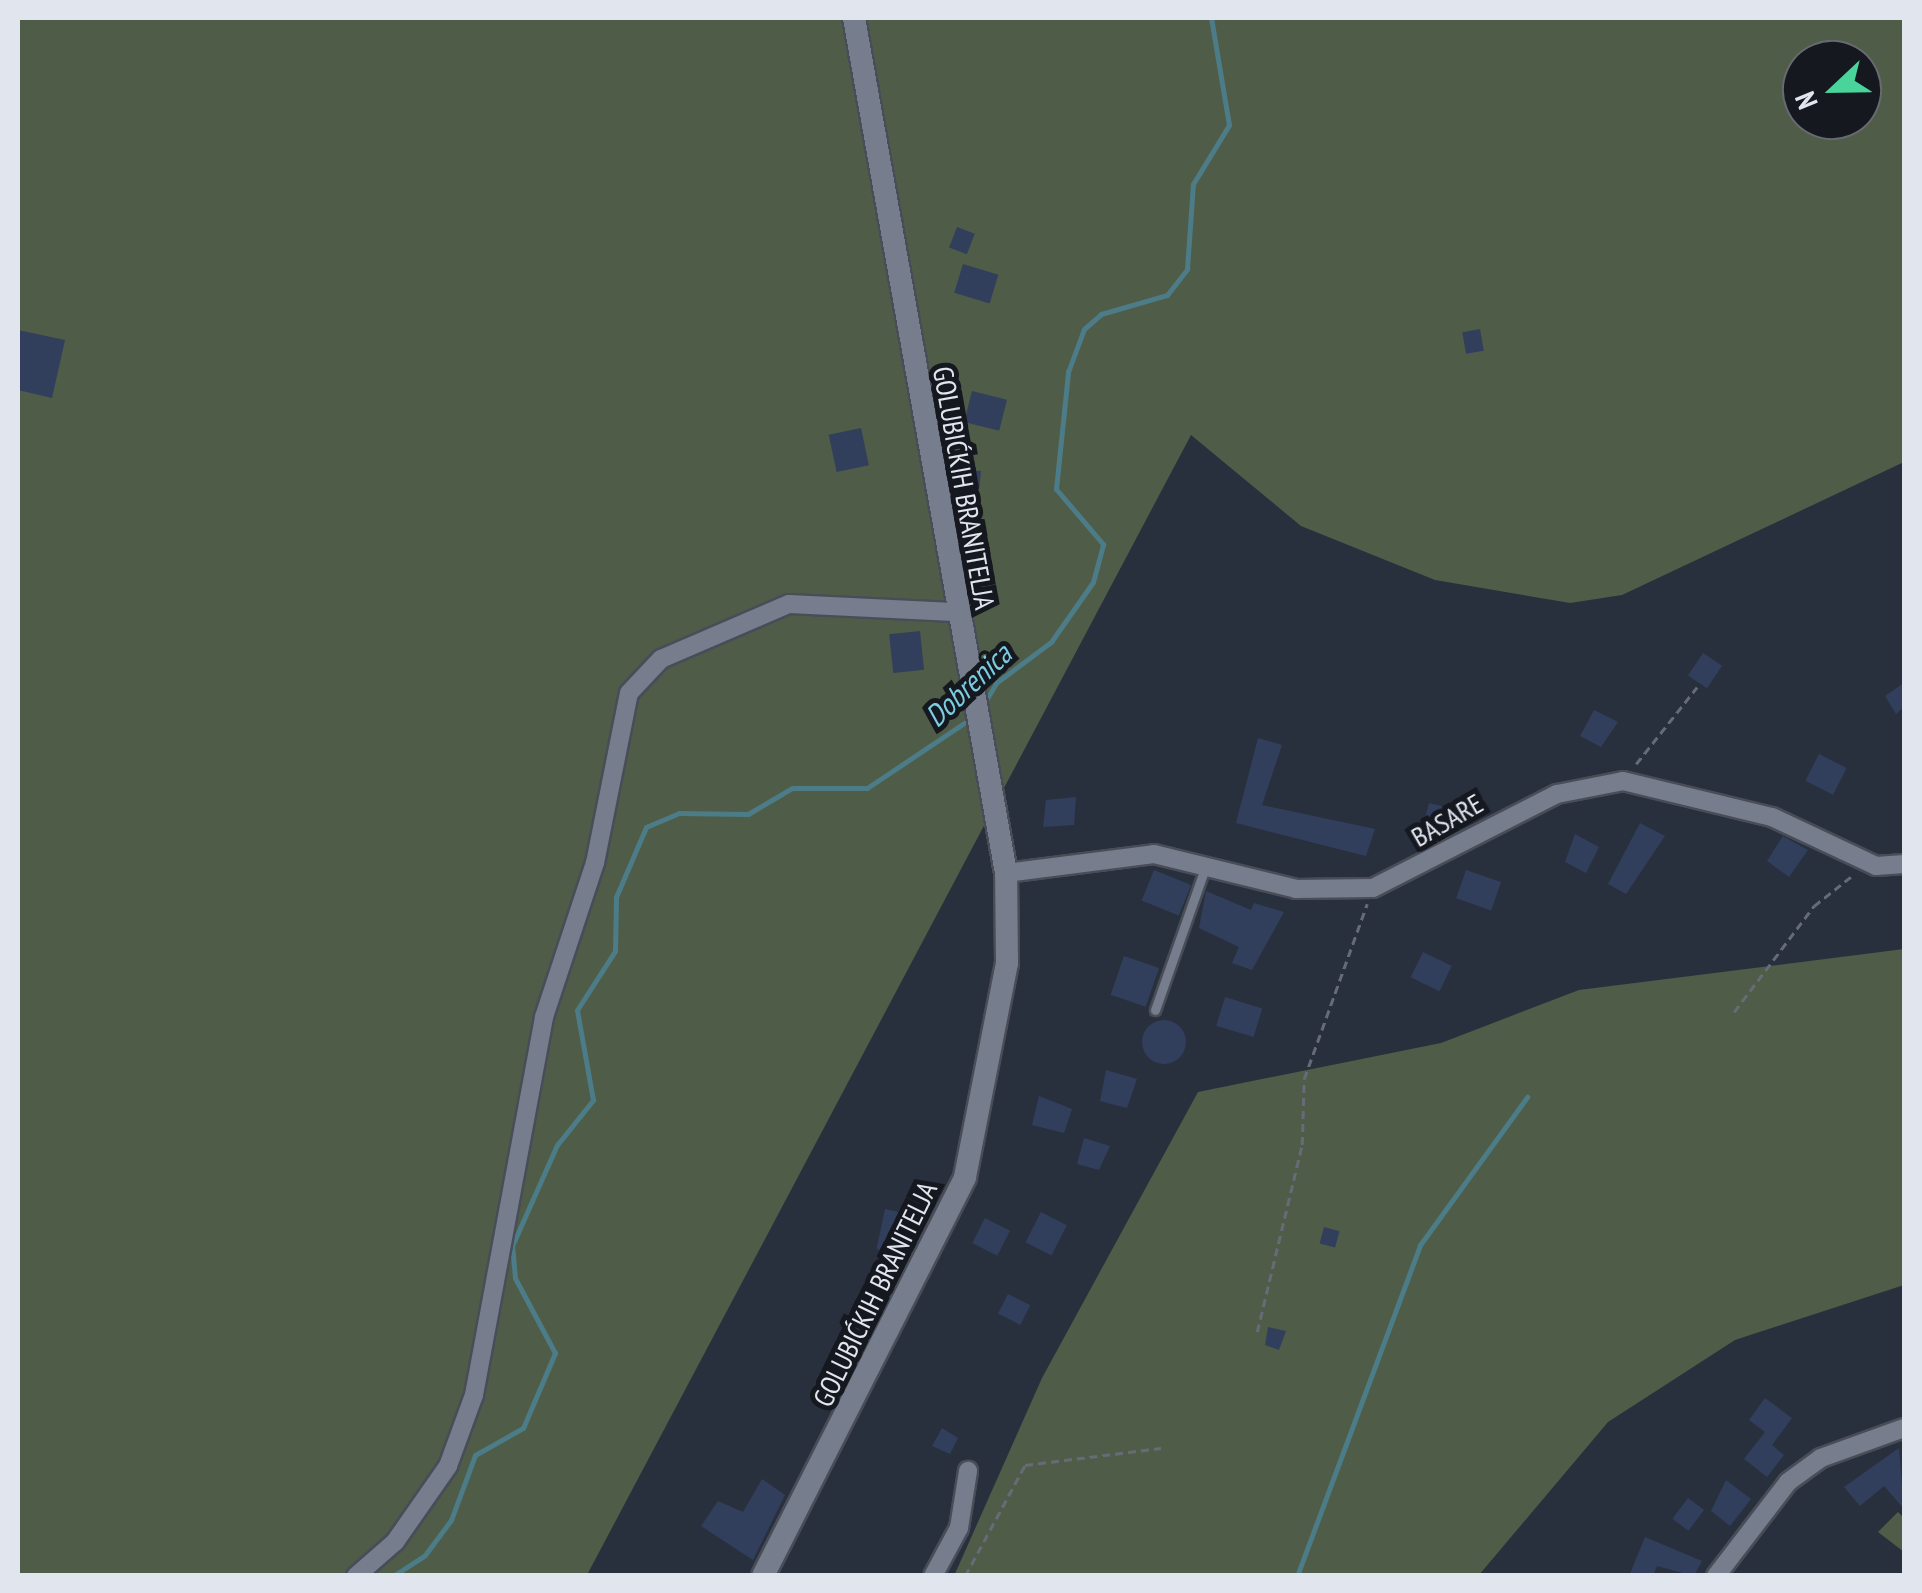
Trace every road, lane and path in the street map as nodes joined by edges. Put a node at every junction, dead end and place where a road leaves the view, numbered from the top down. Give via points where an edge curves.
1 (854, 18) edge
2 (956, 623) junction
3 (1697, 687) dead end
4 (1623, 781) junction
5 (1904, 864) edge
6 (1206, 865) junction
7 (1876, 866) junction
8 (1006, 873) junction
9 (1373, 888) junction
10 (1156, 1010) dead end
11 (1734, 1012) dead end
12 (1257, 1332) dead end
13 (1904, 1428) edge
14 (1161, 1448) dead end
15 (968, 1471) dead end
16 (356, 1576) edge
17 (763, 1576) edge
18 (932, 1576) edge
19 (965, 1576) edge
20 (1716, 1576) edge

1 - 2 street, GOLUBIĆKIH BRANITELJA
2 - 8 street, GOLUBIĆKIH BRANITELJA
2 - 16 street via 789,604 661,660 629,693 595,863 544,1017 474,1396 448,1466 394,1542
3 - 4 path
4 - 7 street, BASARE via 1772,817
4 - 9 street, BASARE via 1558,794
5 - 7 street, BASARE
6 - 8 street, BASARE via 1154,854
6 - 9 street, BASARE via 1296,888
6 - 10 lane
7 - 11 path via 1814,906
8 - 17 street, GOLUBIĆKIH BRANITELJA via 998,1037 965,1177
9 - 12 path via 1304,1078 1302,1145
13 - 20 street via 1821,1458 1788,1482
14 - 19 path via 1025,1465
15 - 18 street via 959,1528

